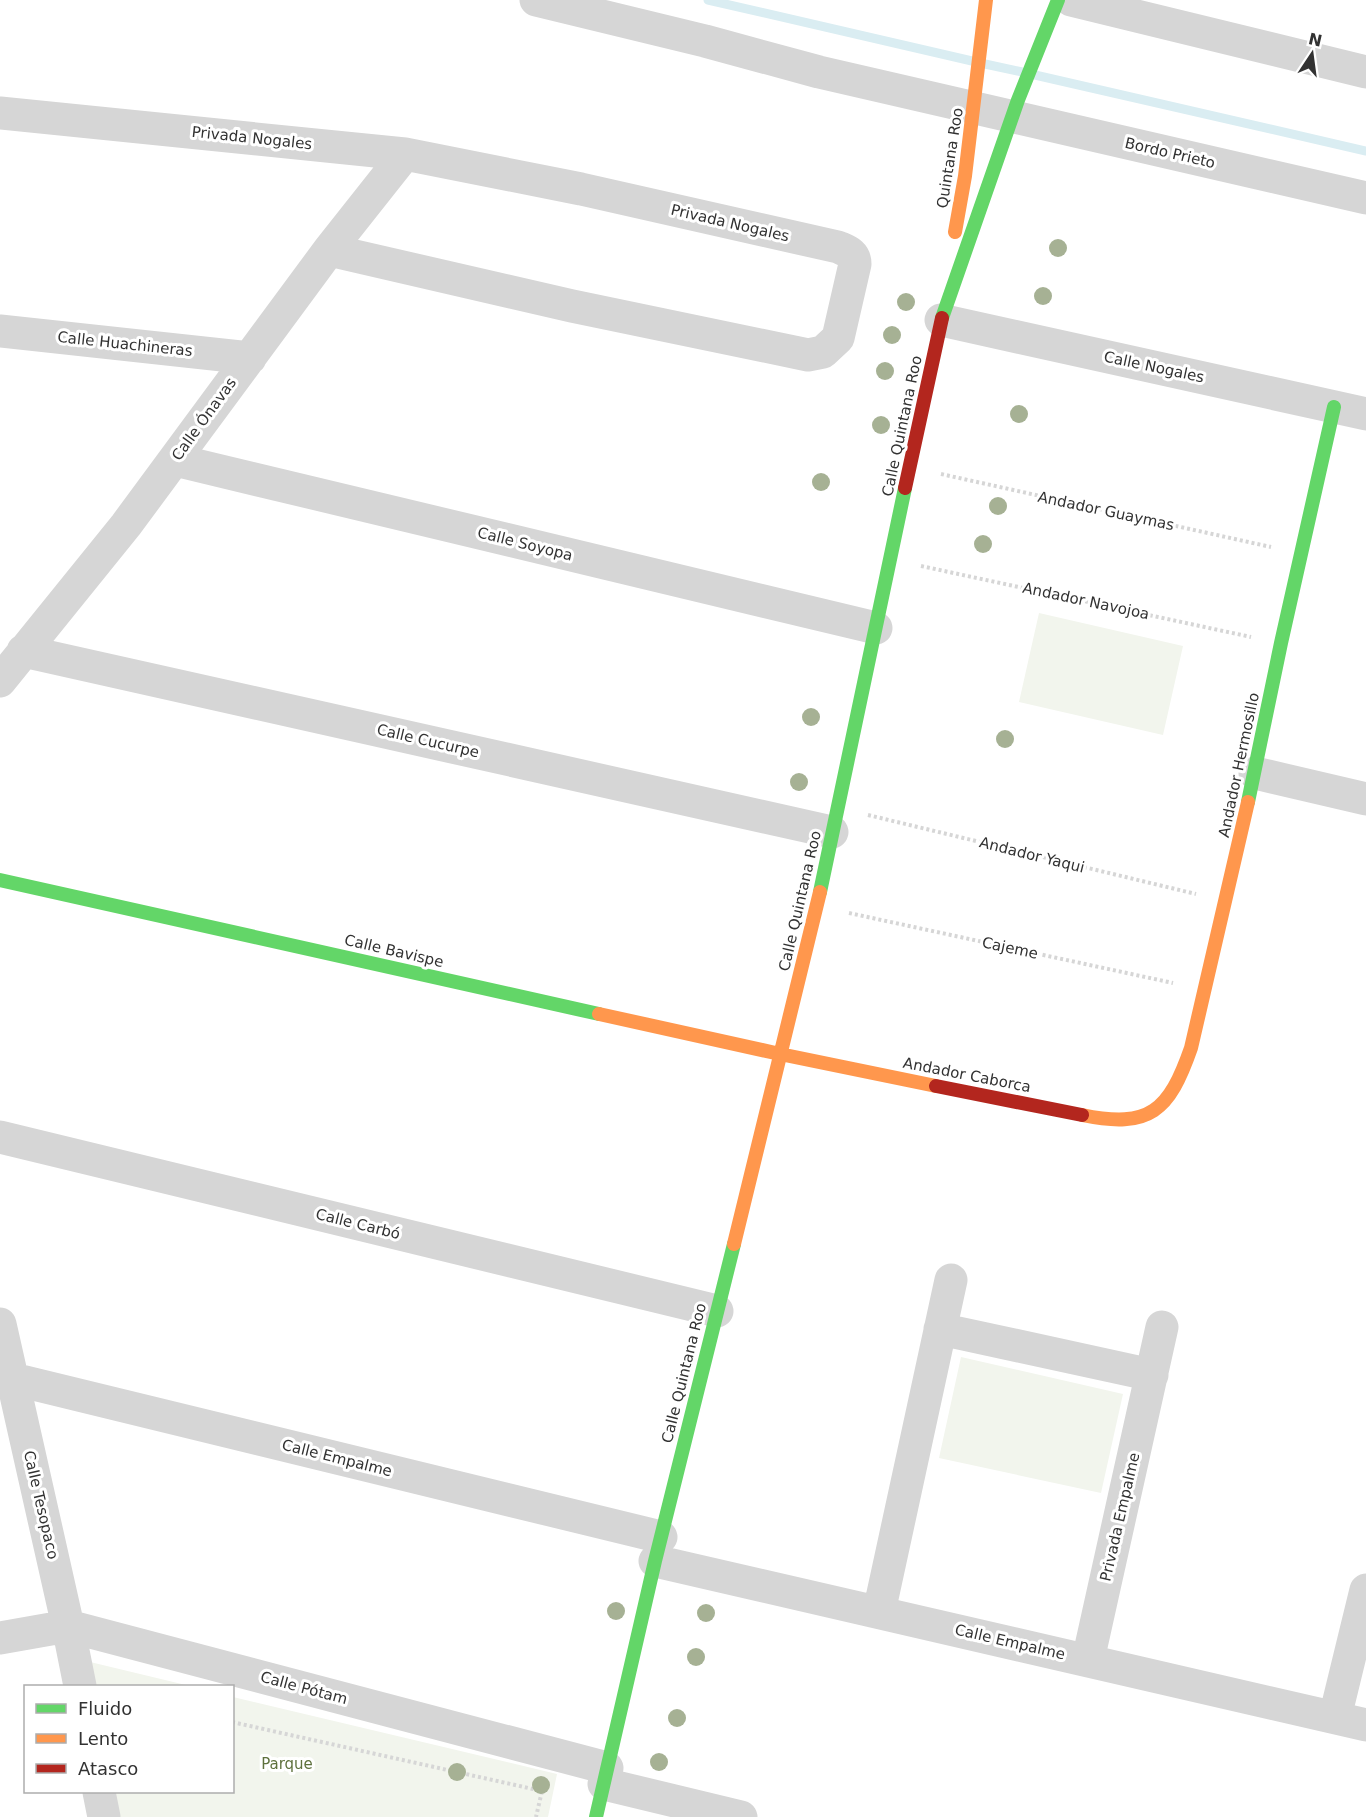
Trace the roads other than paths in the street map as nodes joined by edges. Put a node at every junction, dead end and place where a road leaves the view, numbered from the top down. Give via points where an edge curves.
1 (536, 0) edge
2 (1058, 0) edge
3 (986, 4) edge
4 (1060, 11) edge
5 (1366, 72) edge
6 (975, 97) junction
7 (1015, 108) junction
8 (0, 113) edge
9 (405, 154) junction
10 (1366, 198) edge
11 (329, 250) junction
12 (941, 320) junction
13 (0, 331) edge
14 (250, 358) junction
15 (1334, 407) junction
16 (1366, 414) edge
17 (175, 460) junction
18 (876, 628) junction
19 (23, 651) junction
20 (0, 681) edge
21 (1255, 773) junction
22 (1366, 799) edge
23 (835, 820) junction
24 (0, 880) edge
25 (780, 1054) junction
26 (1148, 1116) joint
27 (0, 1137) edge
28 (951, 1280) dead end
29 (717, 1311) junction
30 (0, 1324) edge
31 (1162, 1326) dead end
32 (940, 1329) junction
33 (1152, 1374) junction
34 (13, 1379) junction
35 (658, 1549) junction
36 (1366, 1590) edge
37 (879, 1612) junction
38 (68, 1626) junction
39 (0, 1638) edge
40 (1088, 1660) junction
41 (80, 1685) edge
42 (1351, 1721) edge
43 (605, 1776) junction
44 (99, 1793) edge
45 (104, 1817) edge
46 (596, 1817) edge
47 (741, 1817) edge

1 - 6 street, Bordo Prieto via 819,72
2 - 4 main road, Calle Quintana Roo
3 - 6 main road, Quintana Roo
4 - 5 street
4 - 7 main road, Calle Quintana Roo
6 - 7 street, Bordo Prieto
6 - 12 main road, Quintana Roo
7 - 10 street, Bordo Prieto
7 - 12 main road, Calle Quintana Roo
8 - 9 street, Privada Nogales
9 - 11 street, Calle Ónavas
9 - 11 street, Privada Nogales via 581,189 846,250 855,264 838,338 823,352 808,355
11 - 14 street, Calle Ónavas
12 - 15 street, Calle Nogales
12 - 18 main road, Calle Quintana Roo
13 - 14 street, Calle Huachineras
14 - 17 street, Calle Ónavas
15 - 16 street, Calle Nogales
15 - 21 main road, Andador Hermosillo
17 - 18 street, Calle Soyopa
17 - 19 street, Calle Ónavas
18 - 23 main road, Calle Quintana Roo
19 - 20 street, Calle Ónavas
19 - 23 street, Calle Cucurpe
21 - 22 street
21 - 26 main road, Andador Hermosillo via 1191,1048 1174,1090
23 - 25 main road, Calle Quintana Roo
24 - 25 main road, Calle Bavispe
25 - 26 main road, Andador Caborca via 1101,1119
25 - 29 main road, Calle Quintana Roo
27 - 29 street, Calle Carbó
28 - 32 street
29 - 35 main road, Calle Quintana Roo
30 - 34 street, Calle Tesopaco
31 - 33 street, Privada Empalme
32 - 33 street
32 - 37 street
33 - 40 street, Privada Empalme
34 - 35 street, Calle Empalme
34 - 38 street, Calle Tesopaco
35 - 37 street, Calle Empalme
35 - 43 main road, Calle Quintana Roo
36 - 42 street
37 - 40 street, Calle Empalme
38 - 39 street, Calle Pótam
38 - 41 street, Calle Tesopaco
38 - 43 street, Calle Pótam
40 - 42 street, Calle Empalme
43 - 46 main road, Calle Quintana Roo
43 - 47 street, Calle Pótam
44 - 45 street

